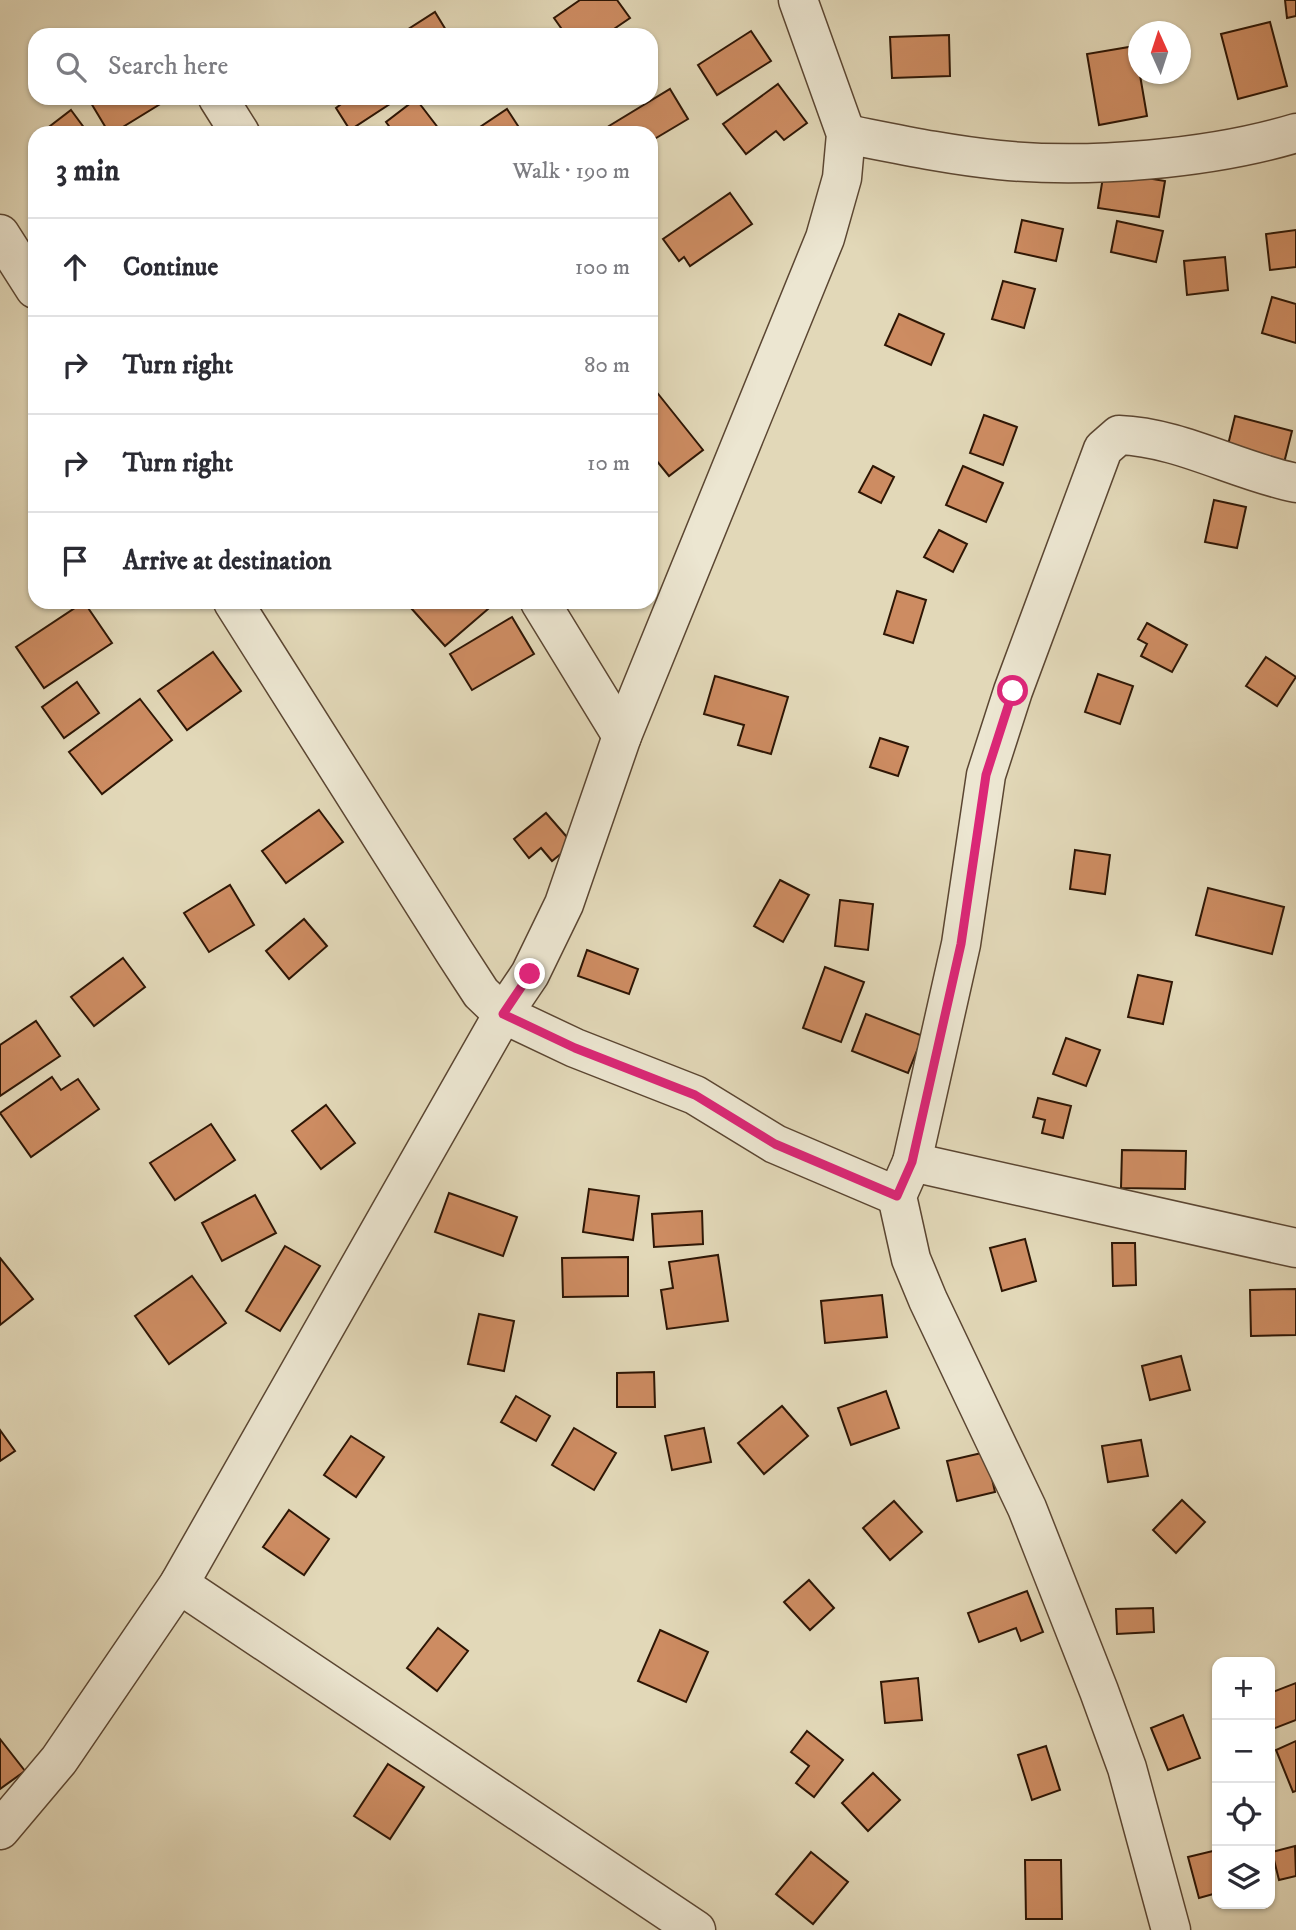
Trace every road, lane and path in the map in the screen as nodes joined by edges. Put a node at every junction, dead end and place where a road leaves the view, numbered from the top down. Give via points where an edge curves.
1 (798, 0) edge
2 (222, 105) edge
3 (236, 126) edge
4 (1296, 133) edge
5 (846, 134) junction
6 (0, 233) edge
7 (28, 278) edge
8 (1296, 483) edge
9 (237, 609) edge
10 (544, 609) edge
11 (622, 736) junction
12 (503, 1014) junction
13 (905, 1179) junction
14 (1296, 1248) edge
15 (179, 1584) junction
16 (0, 1830) edge
17 (696, 1930) edge
18 (1171, 1930) edge

1 - 5 street
2 - 3 street
4 - 5 street via 1190,155 1081,162 1001,161
5 - 11 street via 842,178 825,238
6 - 7 street
8 - 13 street via 1145,436 1119,435 1103,449 986,775 961,944
9 - 12 street via 461,963 481,993
10 - 11 street
11 - 12 street via 564,904 530,974
12 - 13 street via 695,1095 775,1144
12 - 15 street
13 - 14 street
13 - 18 street via 911,1259 1027,1508 1100,1691
15 - 16 street via 59,1760
15 - 17 street

